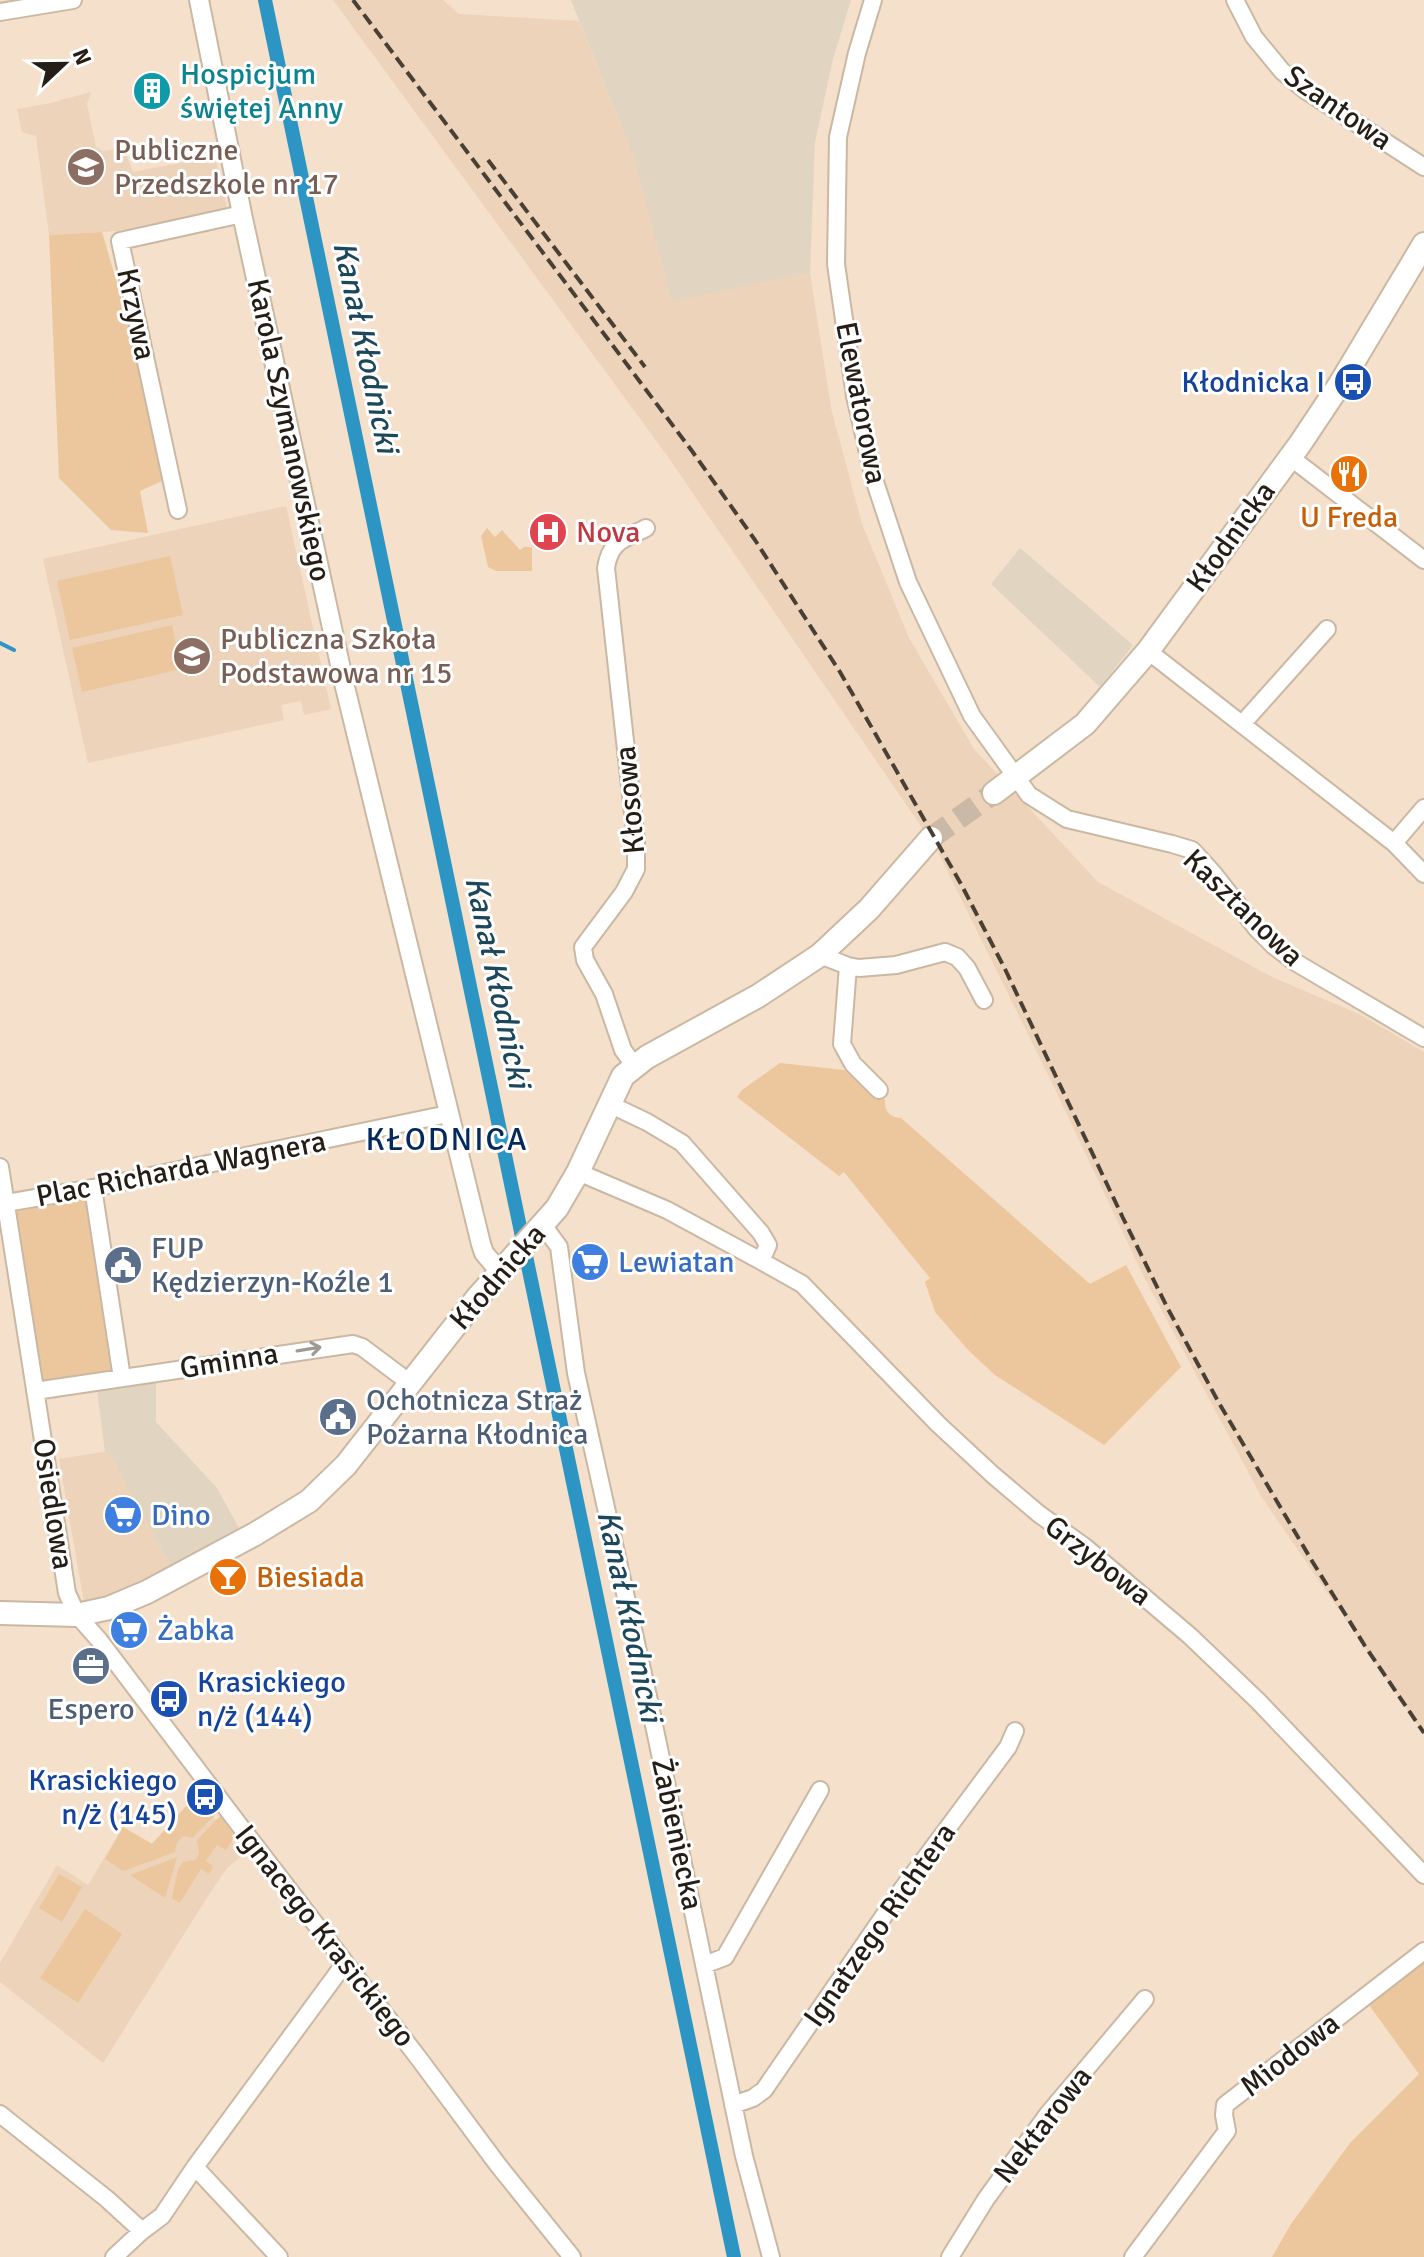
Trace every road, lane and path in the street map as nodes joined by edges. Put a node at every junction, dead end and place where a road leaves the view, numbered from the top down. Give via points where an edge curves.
1 (73, 0) edge
2 (199, 0) edge
3 (873, 0) edge
4 (1235, 0) edge
5 (0, 12) edge
6 (1424, 167) edge
7 (242, 214) junction
8 (1424, 244) edge
9 (1290, 457) junction
10 (178, 510) dead end
11 (646, 528) dead end
12 (1424, 560) edge
13 (1327, 629) dead end
14 (1148, 651) junction
15 (1242, 724) junction
16 (1016, 777) junction
17 (994, 793) tunnel mouth
18 (1424, 808) edge
19 (931, 838) tunnel mouth
20 (1394, 843) junction
21 (1424, 874) edge
22 (820, 955) junction
23 (848, 966) junction
24 (984, 1000) dead end
25 (1424, 1038) edge
26 (634, 1065) junction
27 (879, 1090) dead end
28 (609, 1104) junction
29 (448, 1114) junction
30 (0, 1167) edge
31 (578, 1172) junction
32 (93, 1188) junction
33 (3, 1204) edge
34 (540, 1229) junction
35 (761, 1261) junction
36 (508, 1264) junction
37 (122, 1378) junction
38 (410, 1383) junction
39 (35, 1391) junction
40 (0, 1613) edge
41 (77, 1615) junction
42 (1015, 1731) dead end
43 (820, 1790) dead end
44 (1424, 1875) edge
45 (1424, 1951) edge
46 (345, 1963) junction
47 (704, 1965) junction
48 (1145, 1999) dead end
49 (733, 2105) junction
50 (0, 2114) edge
51 (195, 2167) junction
52 (142, 2231) junction
53 (114, 2257) edge
54 (279, 2257) edge
55 (572, 2257) edge
56 (771, 2257) edge
57 (950, 2257) edge
58 (1133, 2257) edge

1 - 5 street
2 - 7 street, Karola Szymanowskiego
3 - 16 street, Elewatorowa via 838,137 836,264 855,396 874,479 908,582 972,716
4 - 6 street, Szantowa via 1254,37 1282,71
7 - 10 street, Krzywa via 120,241
7 - 29 street, Karola Szymanowskiego via 344,683
8 - 9 main road, Kłodnicka
9 - 12 street
9 - 14 main road, Kłodnicka
11 - 26 street, Kłosowa via 615,544 606,568 636,869 583,947 623,1050
13 - 15 street
14 - 15 street
14 - 16 main road, Kłodnicka via 1085,724
15 - 20 street
16 - 17 main road, Kłodnicka
16 - 25 street, Kasztanowa via 1029,795 1067,819 1192,850 1274,946
18 - 20 street
19 - 22 main road, Kłodnicka
20 - 21 street
22 - 23 street
22 - 26 main road, Kłodnicka
23 - 24 street via 896,965 945,952 967,968
23 - 27 street via 842,1044
26 - 28 main road, Kłodnicka
28 - 31 main road, Kłodnicka
28 - 35 street via 682,1143 761,1233 768,1245
29 - 32 street, Plac Richarda Wagnera
29 - 36 street, Karola Szymanowskiego via 484,1253
30 - 33 street
31 - 34 main road, Kłodnicka
31 - 35 street, Grzybowa via 667,1210
32 - 33 street, Plac Richarda Wagnera
32 - 37 street
33 - 39 street, Plac Richarda Wagnera
34 - 36 main road, Kłodnicka
34 - 47 street, Żabieniecka via 559,1247 576,1373
35 - 44 street, Grzybowa via 802,1284 961,1446 1190,1636
36 - 38 main road, Kłodnicka
37 -> 38 street, Gminna via 353,1344
37 - 39 street, Gminna
38 - 41 main road, Kłodnicka via 346,1465 309,1501 147,1592
39 - 41 street, Osiedlowa via 67,1593
40 - 41 main road, Kłodnicka
41 - 46 street, Ignacego Krasickiego
42 - 49 street, Ignatzego Richtera via 764,2090
43 - 47 street via 725,1957
45 - 58 street, Miodowa via 1225,2105 1227,2131
46 - 51 street
46 - 55 street, Ignacego Krasickiego
47 - 49 street, Żabieniecka
48 - 57 street, Nektarowa via 1048,2114
49 - 56 street, Żabieniecka
50 - 52 street
51 - 52 street via 162,2216
51 - 54 street
52 - 53 street

